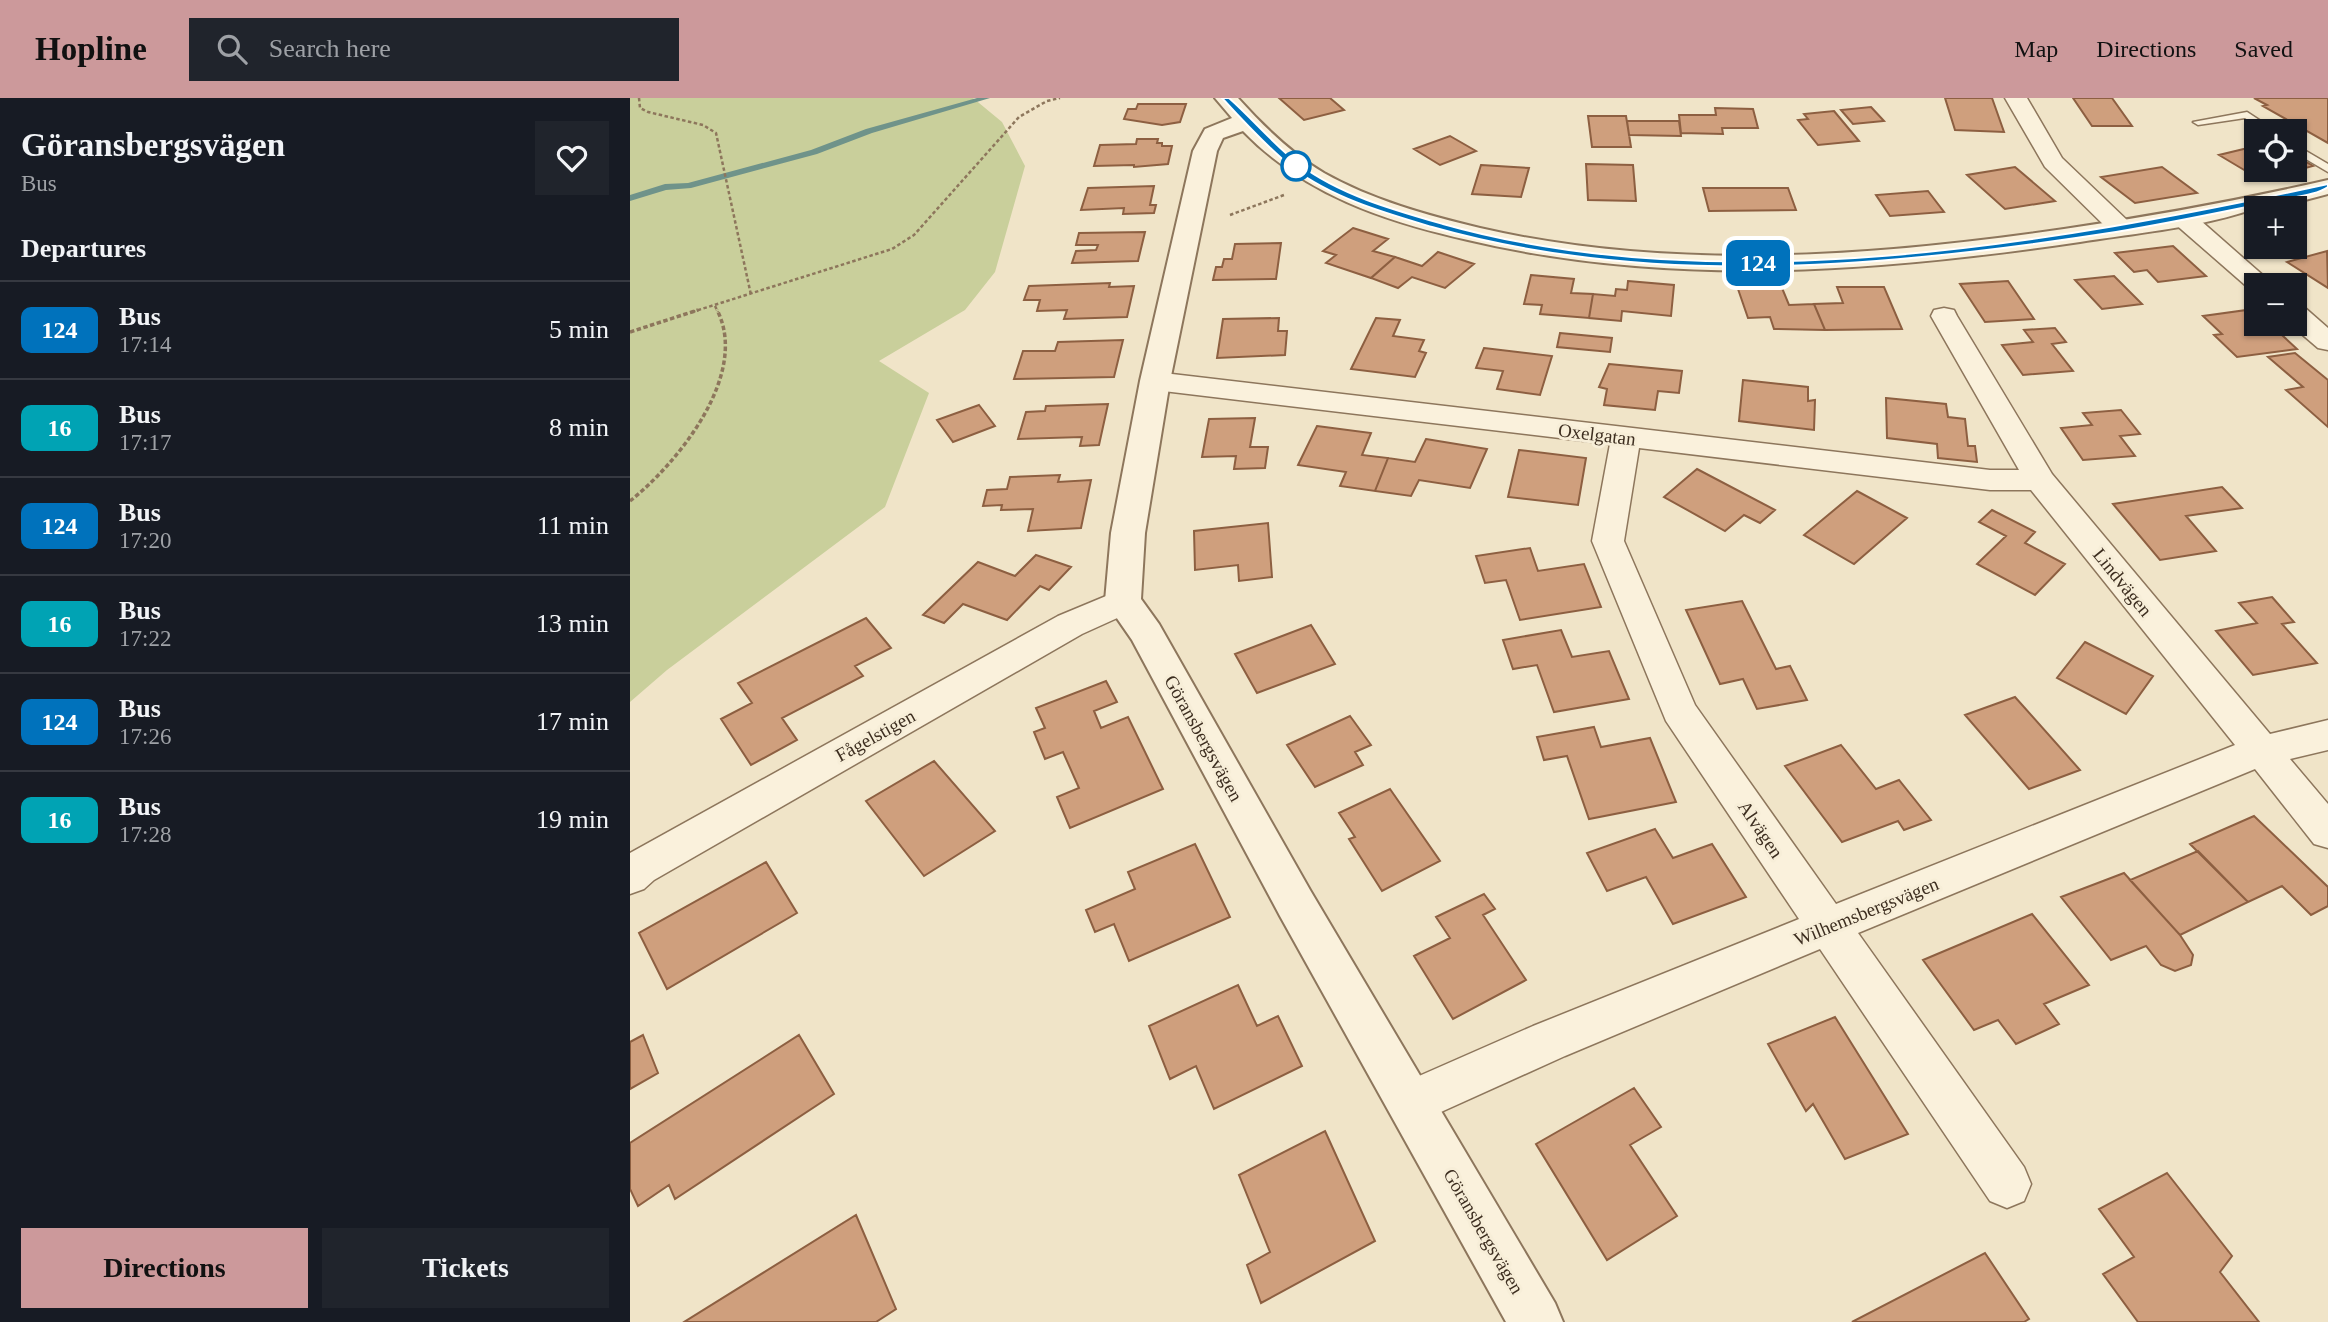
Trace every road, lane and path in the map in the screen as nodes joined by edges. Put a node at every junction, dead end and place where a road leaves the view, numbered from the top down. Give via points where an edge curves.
1 (639, 98) edge
2 (1060, 98) edge
3 (2016, 98) edge
4 (1236, 109) edge
5 (2253, 119) edge
6 (2198, 122) dead end
7 (2307, 155) edge
8 (2328, 169) edge
9 (2328, 187) edge
10 (1295, 190) dead end
11 (2183, 218) junction
12 (1221, 219) dead end
13 (2121, 228) junction
14 (2247, 273) edge
15 (751, 295) junction
16 (715, 306) junction
17 (1944, 316) dead end
18 (2307, 324) edge
19 (630, 332) edge
20 (2328, 342) edge
21 (1155, 381) junction
22 (1626, 438) junction
23 (2040, 480) junction
24 (630, 501) edge
25 (1123, 601) junction
26 (2328, 735) edge
27 (2261, 751) junction
28 (2328, 832) edge
29 (630, 877) edge
30 (1828, 927) junction
31 (1410, 1103) junction
32 (2007, 1184) dead end
33 (1536, 1322) edge

1 - 15 path via 640,107 648,112 704,125 716,134
2 - 15 path via 1019,117 914,235 892,250
3 - 13 street via 2053,162
4 - 13 street via 1296,166 1336,190 1482,238 1564,252 1669,261 1783,263 1906,257
4 - 21 street via 1213,134 1205,151
5 - 6 lane via 2247,115
7 - 8 lane
9 - 11 street
10 - 12 path
11 - 13 street
11 - 14 street
15 - 16 path
16 - 19 path
16 - 24 path via 722,315 727,341 720,384 664,471
17 - 23 street, Lindvägen
18 - 20 street
21 - 22 street, Oxelgatan
21 - 25 street via 1128,533
22 - 23 street, Oxelgatan via 1990,480
22 - 30 street, Alvägen via 1608,541 1679,710
23 - 27 street, Lindvägen
25 - 29 street, Fågelstigen via 1070,625 640,867
25 - 31 street, Göransbergsvägen via 1146,633
26 - 27 street, Wilhemsbergsvägen
27 - 28 street, Lindvägen
27 - 30 street, Wilhemsbergsvägen
30 - 31 street, Wilhemsbergsvägen
30 - 32 street, Alvägen
31 - 33 street, Göransbergsvägen

